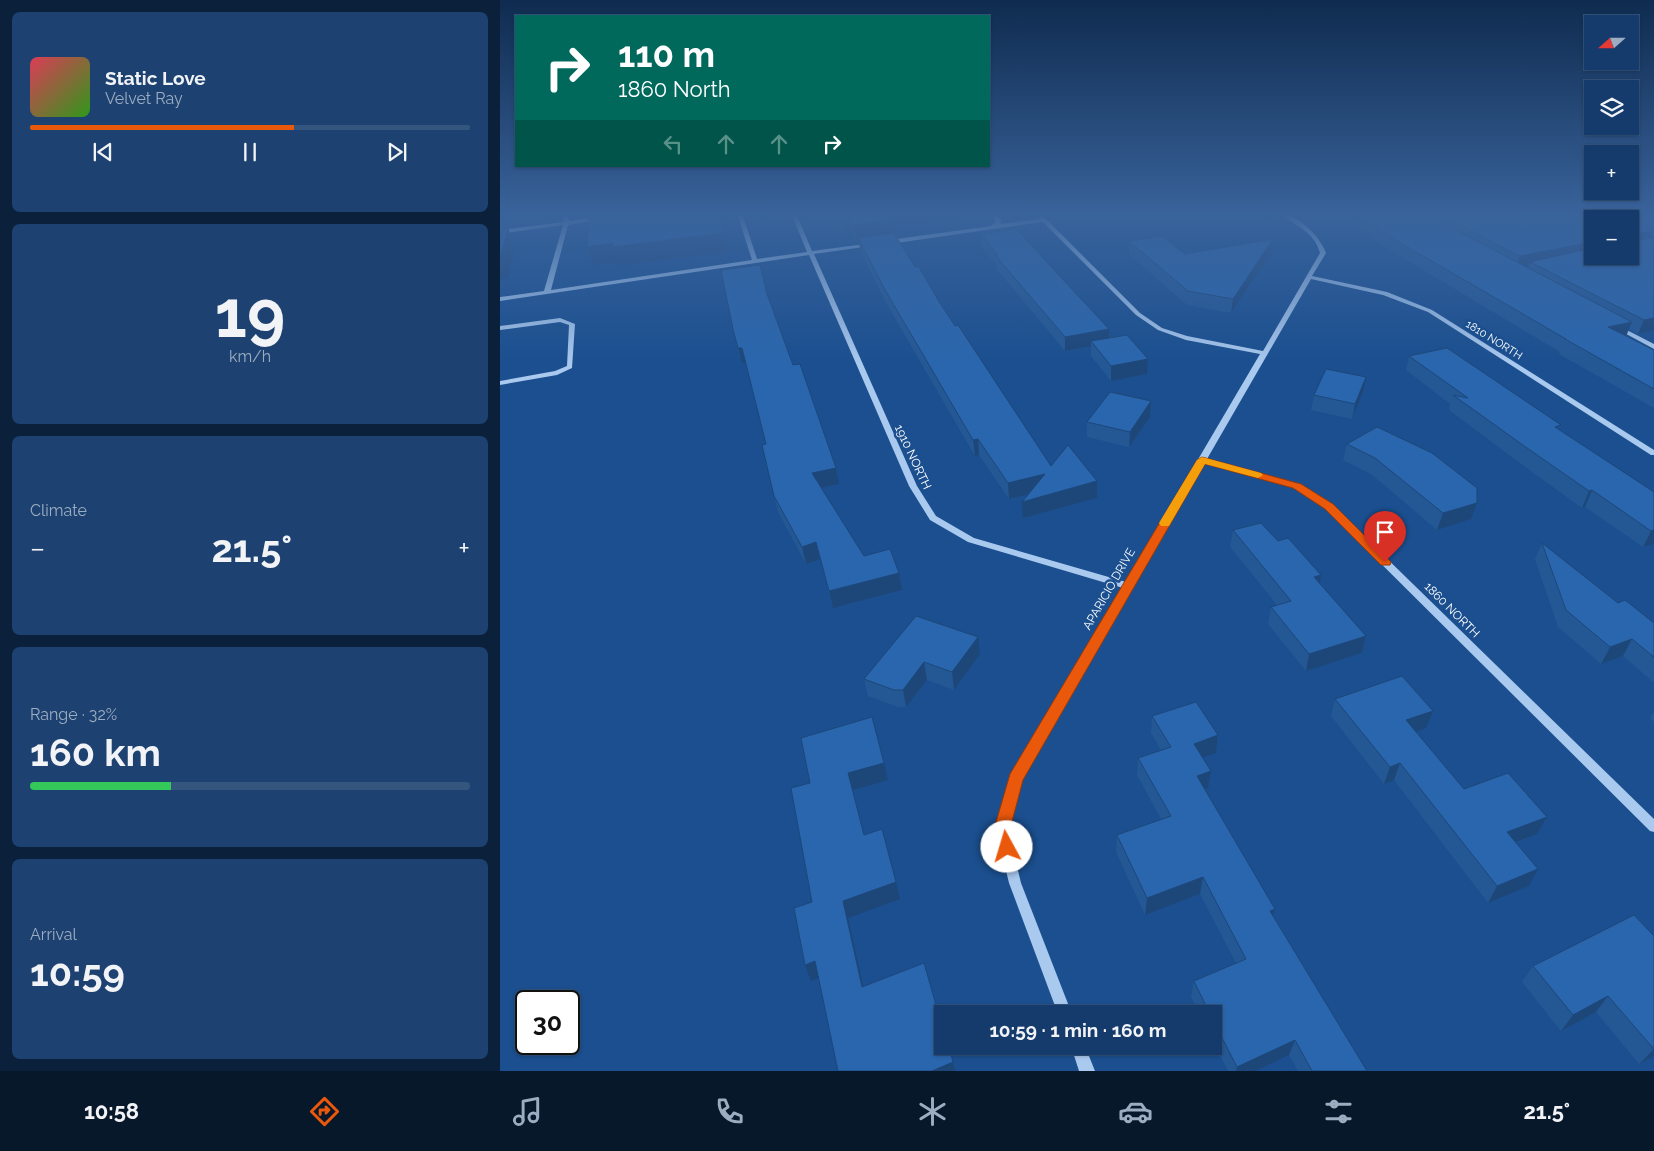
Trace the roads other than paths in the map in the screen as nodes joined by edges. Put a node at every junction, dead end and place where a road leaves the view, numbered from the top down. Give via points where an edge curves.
1 (555, 263) edge
2 (747, 263) edge
3 (814, 263) edge
4 (1086, 263) edge
5 (1317, 263) edge
6 (1309, 278) junction
7 (547, 292) junction
8 (500, 298) edge
9 (1610, 324) edge
10 (500, 328) edge
11 (1654, 347) edge
12 (1264, 353) junction
13 (500, 383) edge
14 (1654, 452) edge
15 (1202, 460) junction
16 (1128, 586) junction
17 (1654, 827) edge
18 (1062, 1005) edge
19 (1081, 1055) edge
20 (1087, 1071) edge

1 - 7 street
2 - 7 street
3 - 16 street, 1910 NORTH via 913,486 933,518 971,540
4 - 12 street via 1138,314 1160,329 1186,338
5 - 6 street, APARICIO DRIVE
6 - 12 street, APARICIO DRIVE
6 - 14 street, 1810 NORTH via 1376,289 1405,298
7 - 8 street
9 - 11 street
10 - 13 street via 560,320 572,324 570,367 557,373
12 - 15 street, APARICIO DRIVE
15 - 16 street, APARICIO DRIVE
15 - 17 street, 1860 NORTH via 1297,486 1329,507
16 - 18 street, APARICIO DRIVE via 1016,778 1002,829 1015,884
19 - 20 street

